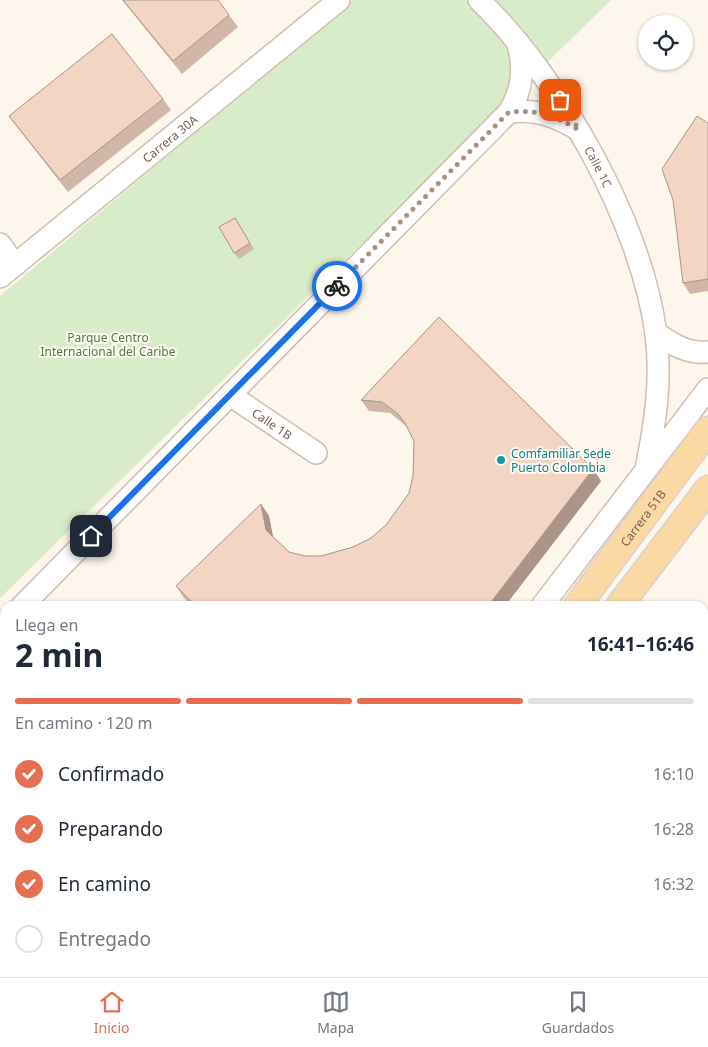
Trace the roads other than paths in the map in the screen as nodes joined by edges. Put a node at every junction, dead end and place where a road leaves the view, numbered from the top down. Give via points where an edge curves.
1 (339, 0) edge
2 (479, 0) edge
3 (517, 41) junction
4 (509, 112) junction
5 (579, 130) junction
6 (0, 244) edge
7 (7, 271) edge
8 (656, 333) junction
9 (708, 352) edge
10 (708, 389) edge
11 (230, 395) junction
12 (708, 430) edge
13 (316, 453) dead end
14 (646, 469) junction
15 (708, 490) edge
16 (27, 601) edge
17 (546, 601) edge
18 (581, 601) edge
19 (623, 601) edge

1 - 7 street, Carrera 30A
2 - 3 street, Calle 1C
3 - 4 street via 523,78
3 - 5 street, Calle 1C
4 - 5 street via 546,113
4 - 11 street
5 - 8 street, Calle 1C via 600,169 633,249
6 - 7 street
8 - 9 street via 676,347
8 - 14 street, Calle 1C via 658,388
10 - 14 street
11 - 13 street, Calle 1B
11 - 16 street
12 - 18 main road, Carrera 51B
14 - 17 street
15 - 19 main road

